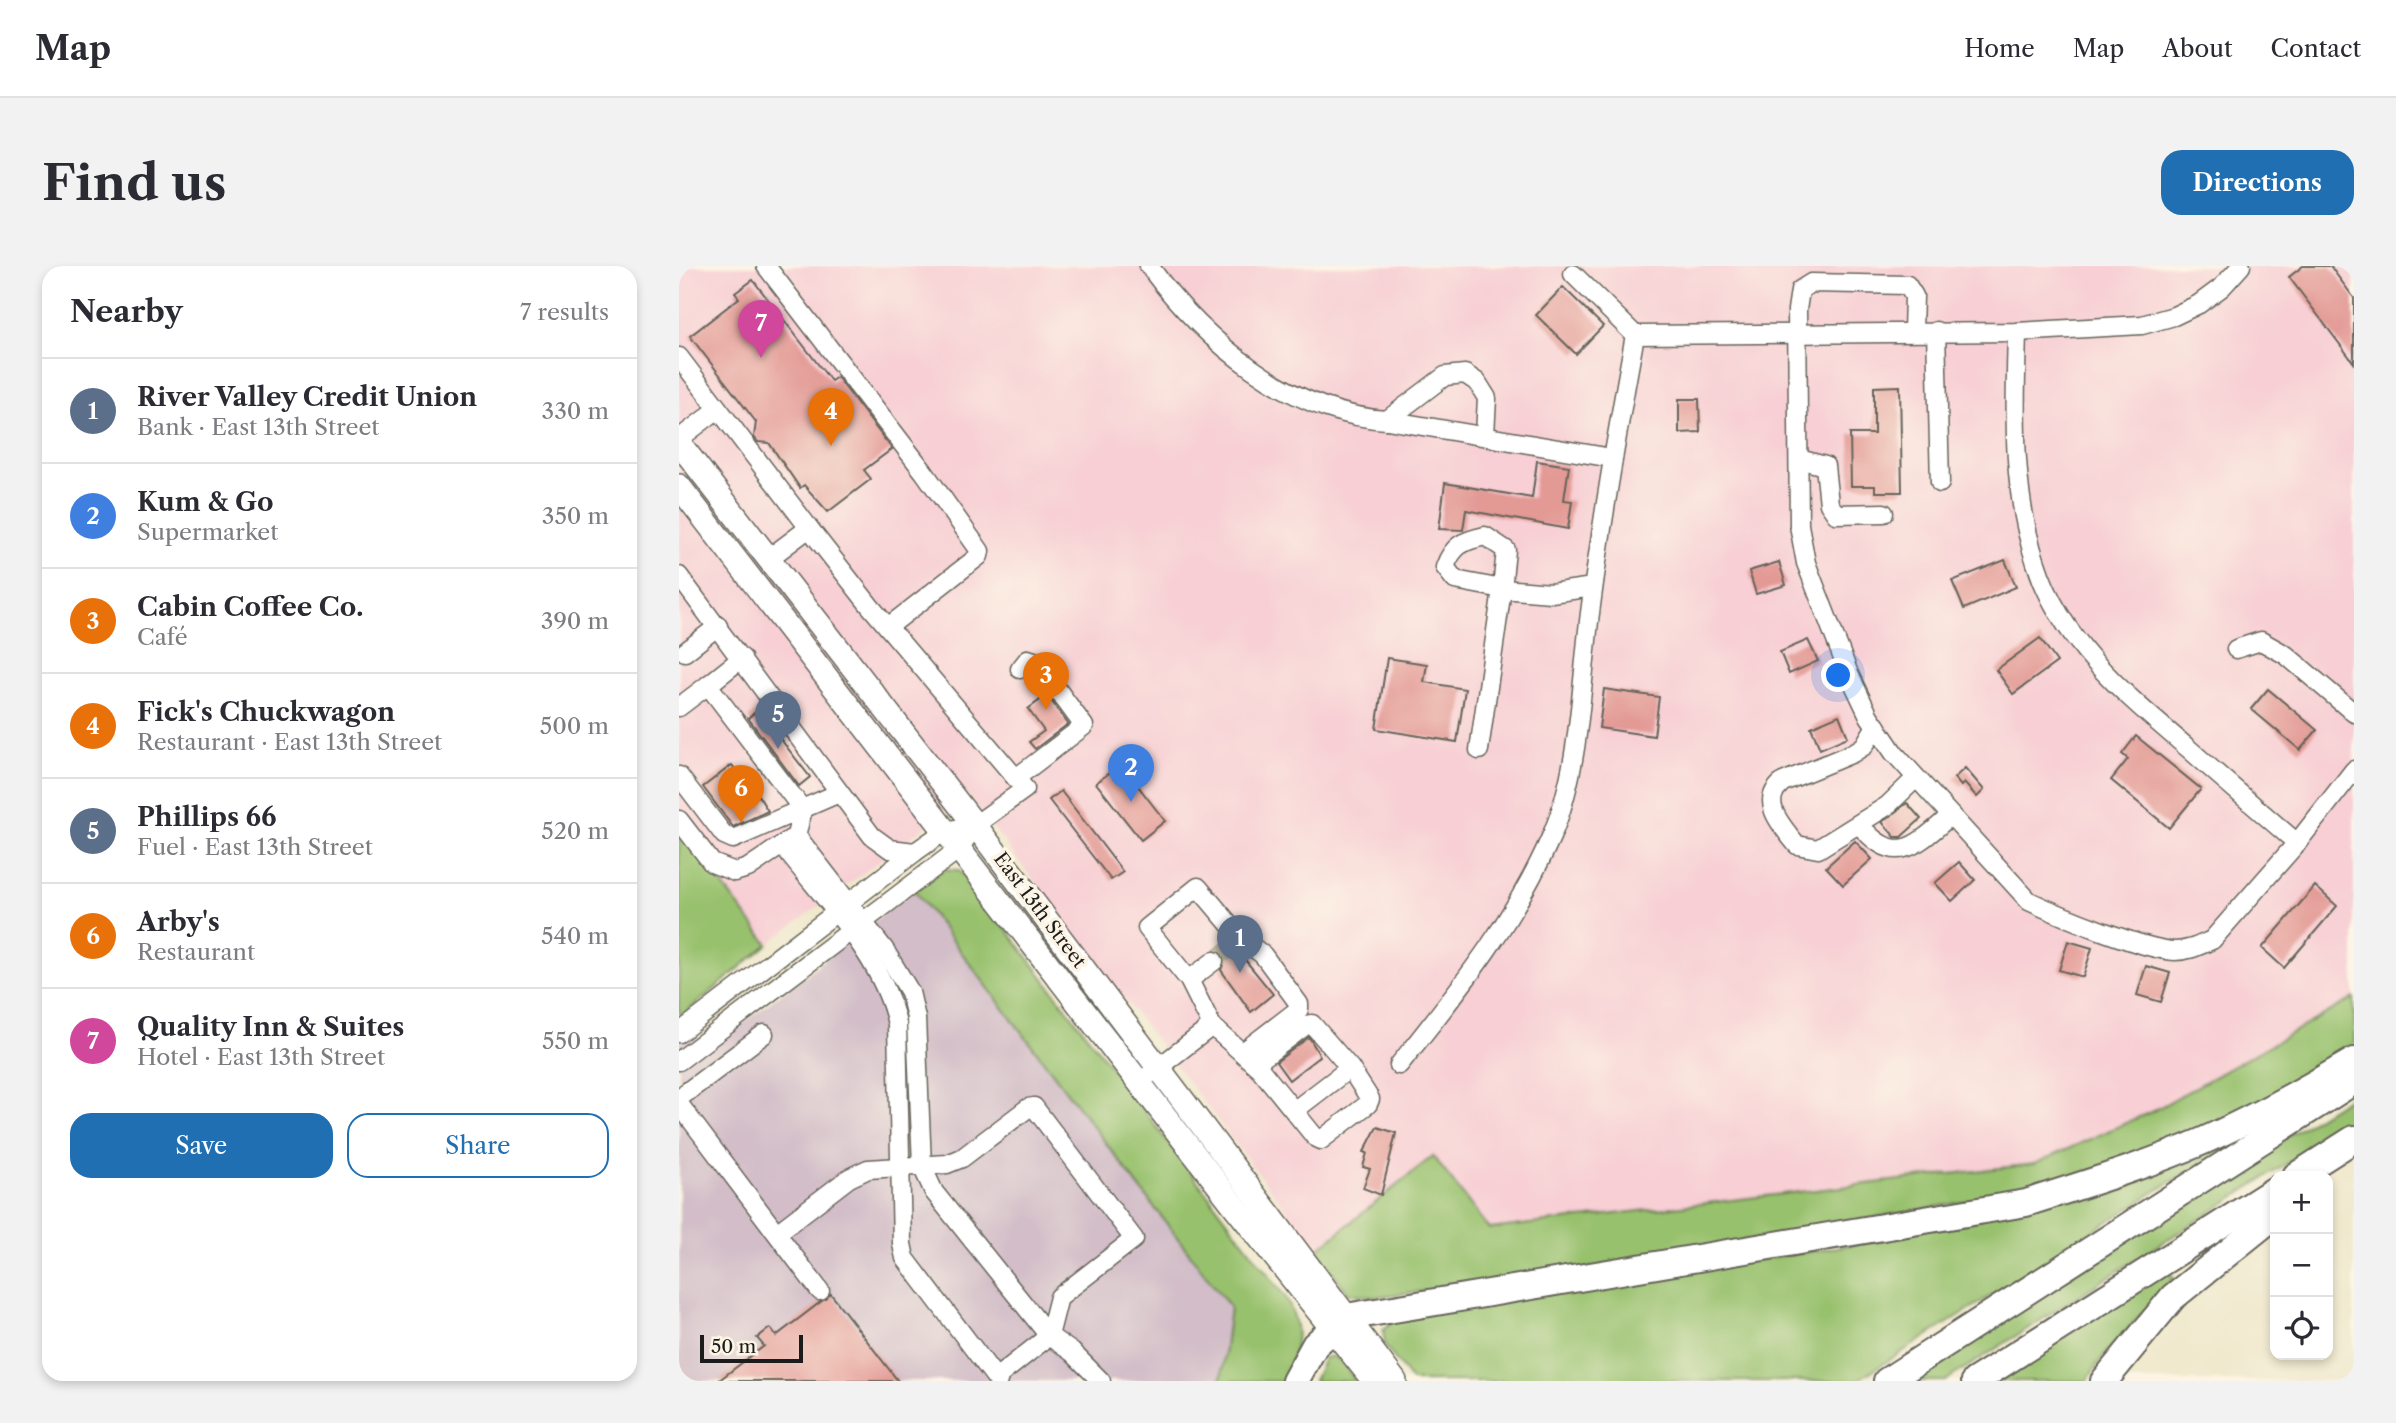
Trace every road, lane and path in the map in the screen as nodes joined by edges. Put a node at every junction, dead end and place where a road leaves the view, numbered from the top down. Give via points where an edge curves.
1 (765, 266) edge
2 (1149, 266) edge
3 (2241, 266) edge
4 (1573, 274) dead end
5 (1798, 331) junction
6 (1913, 331) junction
7 (1936, 331) junction
8 (2017, 332) junction
9 (1635, 335) junction
10 (679, 357) edge
11 (718, 409) junction
12 (1387, 420) junction
13 (1485, 435) junction
14 (679, 441) edge
15 (1612, 458) junction
16 (1799, 459) junction
17 (1940, 483) dead end
18 (679, 486) edge
19 (1884, 513) dead end
20 (809, 528) junction
21 (768, 559) junction
22 (679, 576) edge
23 (1593, 587) junction
24 (717, 626) junction
25 (888, 627) junction
26 (2236, 649) dead end
27 (681, 651) edge
28 (742, 658) junction
29 (1020, 669) dead end
30 (708, 685) junction
31 (679, 708) edge
32 (2354, 713) edge
33 (1876, 726) junction
34 (1479, 750) dead end
35 (2354, 770) edge
36 (679, 776) edge
37 (1016, 778) junction
38 (1916, 778) junction
39 (839, 793) junction
40 (803, 810) junction
41 (1950, 816) junction
42 (679, 820) edge
43 (975, 825) junction
44 (1860, 825) junction
45 (789, 840) junction
46 (952, 840) junction
47 (2297, 843) junction
48 (915, 852) junction
49 (841, 908) junction
50 (857, 929) junction
51 (1214, 961) tunnel mouth
52 (1189, 980) junction
53 (1212, 1026) junction
54 (679, 1033) edge
55 (764, 1034) dead end
56 (681, 1054) edge
57 (1249, 1058) junction
58 (2354, 1061) edge
59 (1399, 1065) dead end
60 (1160, 1067) junction
61 (1350, 1068) junction
62 (704, 1079) junction
63 (2354, 1081) edge
64 (1139, 1083) junction
65 (679, 1098) edge
66 (679, 1104) edge
67 (1295, 1110) junction
68 (2354, 1139) edge
69 (2354, 1154) edge
70 (922, 1166) junction
71 (900, 1167) junction
72 (2304, 1171) edge
73 (2332, 1171) edge
74 (2270, 1193) edge
75 (2270, 1218) edge
76 (777, 1233) junction
77 (820, 1290) dead end
78 (1339, 1322) junction
79 (1049, 1336) junction
80 (997, 1379) edge
81 (1101, 1381) edge
82 (1295, 1381) edge
83 (1374, 1381) edge
84 (1395, 1381) edge
85 (1887, 1381) edge
86 (1975, 1381) edge
87 (2104, 1381) edge

1 - 25 lane via 980,551
2 - 12 lane via 1200,324 1263,376 1334,410
3 - 8 lane via 2215,292 2174,316 2121,328
4 - 9 lane
5 - 6 lane
5 - 6 lane via 1800,290 1811,283 1907,285 1914,296
5 - 9 lane
5 - 16 lane
6 - 7 lane
7 - 8 lane
7 - 17 lane
8 - 47 lane via 2015,410 2023,516 2050,597 2125,696
9 - 15 lane
10 - 11 lane
11 - 14 lane
11 - 20 lane
12 - 13 lane
12 - 13 lane via 1445,376 1465,374 1487,398
13 - 15 lane
14 - 21 main road, East 13th Street
15 - 23 lane
16 - 19 lane via 1825,466 1829,504 1836,514
16 - 33 lane via 1799,525 1806,563 1849,674
18 - 46 main road, East 13th Street
20 - 21 lane
20 - 25 lane
21 - 43 main road, East 13th Street
22 - 24 lane
23 - 34 lane via 1551,593 1501,589
23 - 59 lane via 1570,773 1552,835 1483,960
24 - 27 lane
24 - 28 lane
25 - 37 lane
26 - 32 lane via 2261,641 2285,655
28 - 30 lane
28 - 39 lane
29 - 37 lane via 1025,661 1037,662 1084,726
30 - 31 lane
30 - 40 lane
33 - 38 lane
33 - 44 lane via 1864,746 1783,782 1771,798 1781,825 1797,845 1808,850 1831,843
35 - 47 lane
36 - 40 lane via 724,835 733,839
37 - 43 lane via 1025,789
38 - 41 lane
38 - 44 lane
39 - 40 lane
39 - 48 lane via 872,836 890,849
40 - 45 lane
41 - 44 lane via 1900,850 1874,843
41 - 47 lane via 2029,901 2056,914 2175,951 2212,940
42 - 45 lane via 712,863 728,871 747,868
43 - 46 lane
43 - 60 main road, East 13th Street
45 - 49 lane
46 - 48 lane
46 - 50 lane
46 - 64 main road, East 13th Street
48 - 49 lane
49 - 50 lane
49 - 54 lane
50 - 56 lane
50 - 70 lane via 884,949 910,992 916,1018
50 - 71 lane via 881,974 897,1024
51 - 52 lane
52 - 53 lane
52 - 57 lane via 1147,925 1198,887 1235,944 1263,955 1300,1006
53 - 57 lane
53 - 60 lane
55 - 62 lane
56 - 62 lane
57 - 61 lane via 1312,1024
57 - 67 lane
58 - 78 highway via 2286,1101 2202,1141 2026,1203
60 - 64 lane
60 - 78 main road, East 13th Street
61 - 67 lane
61 - 67 lane via 1370,1099 1328,1137 1315,1137
62 - 65 lane
63 - 85 highway
64 - 78 main road, East 13th Street
66 - 76 lane
68 - 72 highway
69 - 73 highway
70 - 71 lane
70 - 79 lane via 934,1192
70 - 79 lane via 962,1158 1034,1107 1133,1236 1059,1297
71 - 76 lane via 868,1169 849,1178
71 - 80 lane via 905,1258
74 - 86 highway
75 - 87 highway via 2173,1297
76 - 77 lane
78 - 82 highway via 1314,1345
78 - 83 main road, East 13th Street
78 - 84 main road, East 13th Street
79 - 80 lane
79 - 81 lane

